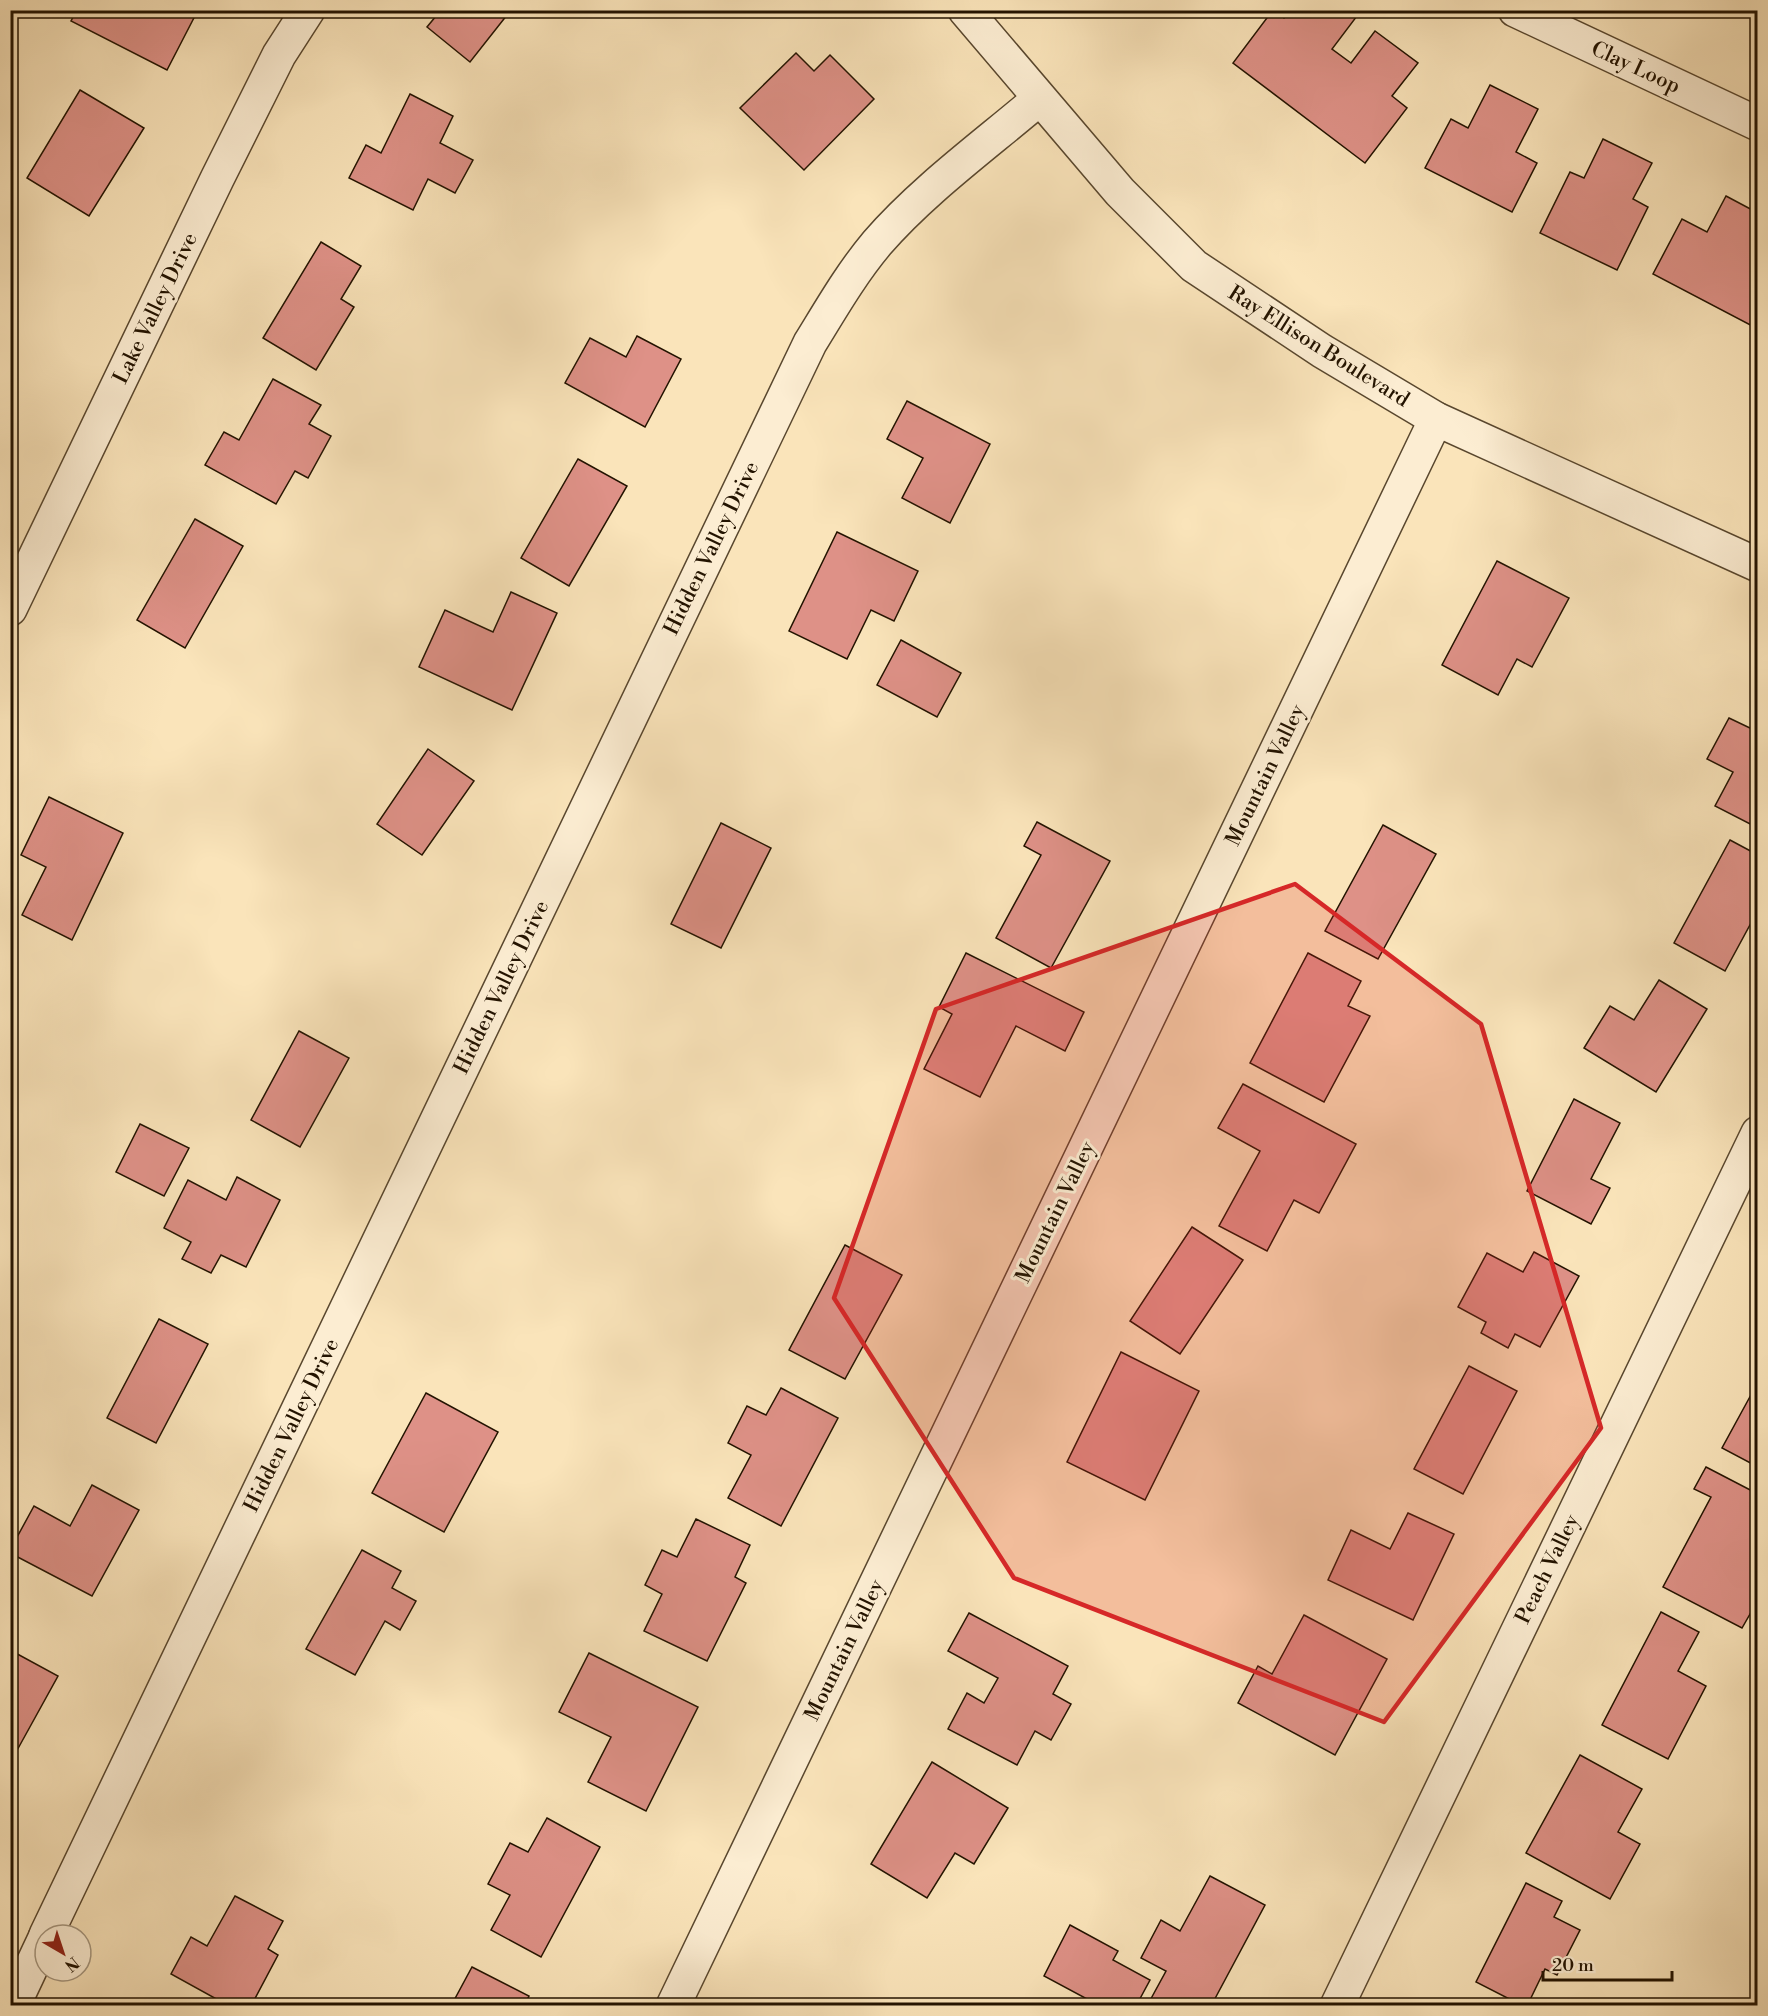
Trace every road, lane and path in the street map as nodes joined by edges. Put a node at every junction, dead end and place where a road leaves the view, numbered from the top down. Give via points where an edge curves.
1 (308, 10) edge
2 (965, 10) edge
3 (1515, 10) edge
4 (1039, 99) junction
5 (1758, 124) edge
6 (1436, 419) junction
7 (1758, 565) edge
8 (10, 609) edge
9 (1758, 1132) edge
10 (52, 1923) edge
11 (33, 1963) edge
12 (12, 2006) edge
13 (673, 2006) edge
14 (1337, 2006) edge

1 - 8 street, Lake Valley Drive via 279,55 217,179
2 - 4 street, Ray Ellison Boulevard
3 - 5 street, Clay Loop
4 - 6 street, Ray Ellison Boulevard via 1120,192 1194,266 1322,351
4 - 10 street, Hidden Valley Drive via 909,209 848,281 810,343
6 - 7 street, Ray Ellison Boulevard
6 - 13 street, Mountain Valley
9 - 14 street, Peach Valley
11 - 12 street, Hidden Valley Drive

